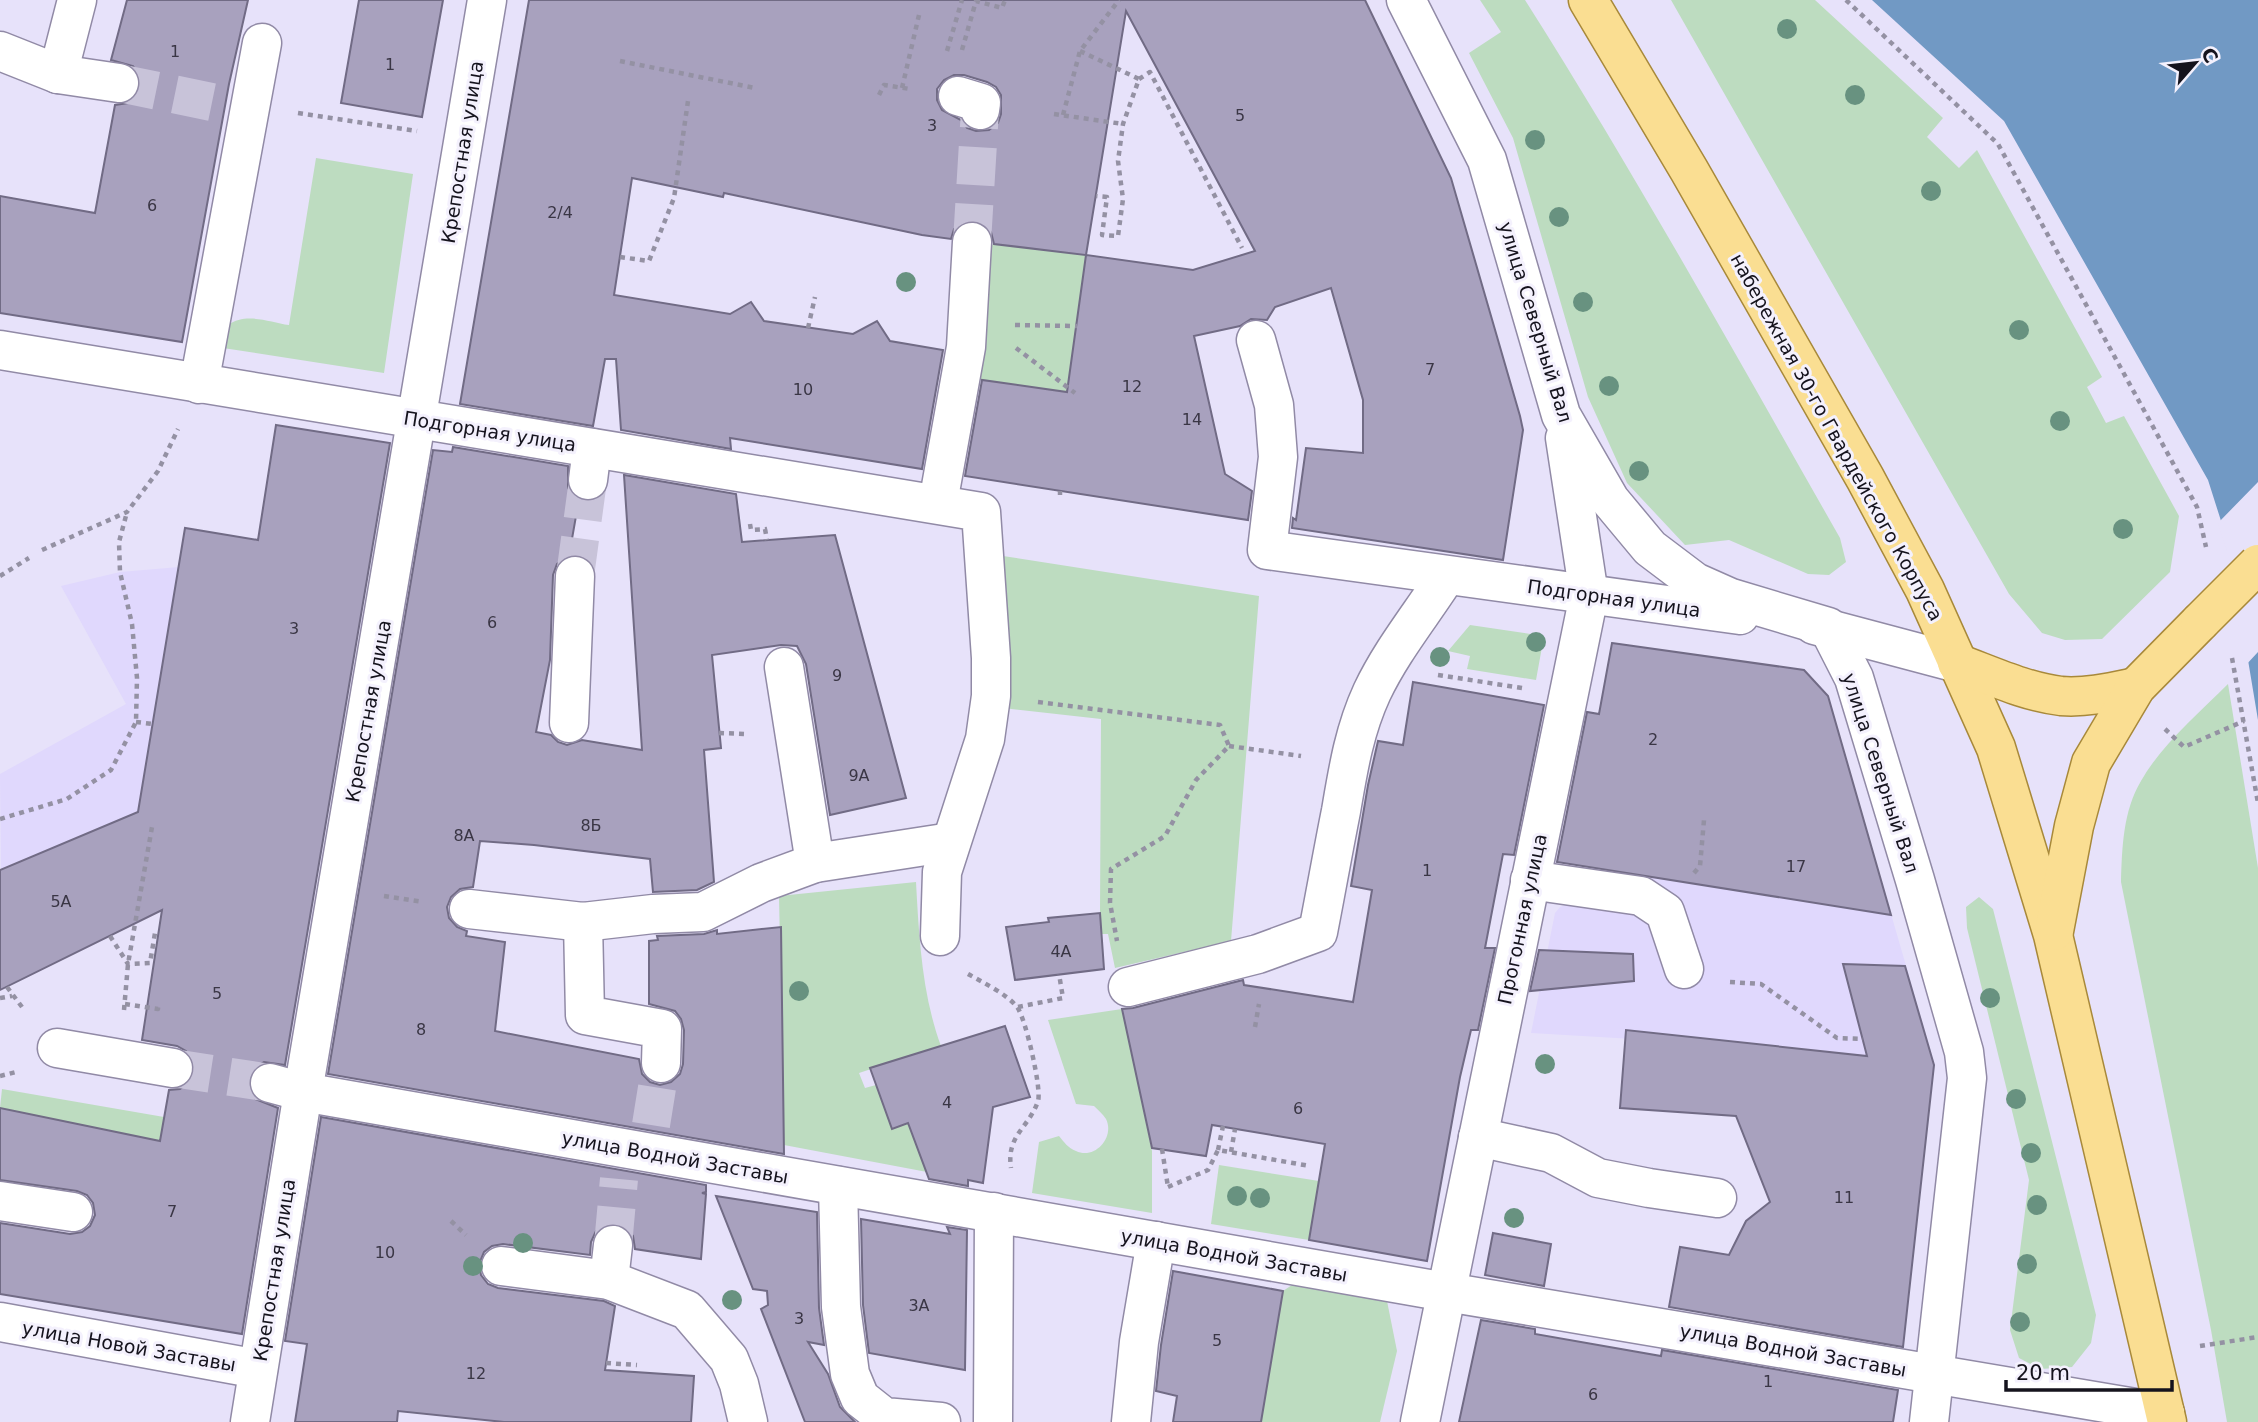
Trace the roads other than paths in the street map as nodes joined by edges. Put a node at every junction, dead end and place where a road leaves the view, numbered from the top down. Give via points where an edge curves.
1 (77, 0) edge
2 (487, 0) edge
3 (1406, 0) edge
4 (1588, 0) edge
5 (262, 43) dead end
6 (0, 51) edge
7 (58, 74) junction
8 (119, 83) tunnel mouth
9 (972, 242) tunnel mouth
10 (1256, 340) dead end
11 (0, 350) edge
12 (199, 384) junction
13 (1561, 415) junction
14 (417, 419) junction
15 (938, 503) junction
16 (2258, 564) edge
17 (575, 576) tunnel mouth
18 (1446, 576) junction
19 (1589, 595) junction
20 (1828, 627) junction
21 (1957, 663) junction
22 (784, 667) dead end
23 (2136, 687) junction
24 (569, 723) dead end
25 (951, 842) junction
26 (816, 863) junction
27 (1530, 880) junction
28 (468, 909) dead end
29 (583, 922) junction
30 (2053, 935) junction
31 (940, 936) road end
32 (1684, 969) road end
33 (1128, 987) dead end
34 (57, 1048) dead end
35 (661, 1063) tunnel mouth
36 (173, 1068) tunnel mouth
37 (287, 1087) junction
38 (1478, 1137) junction
39 (838, 1186) junction
40 (1717, 1198) dead end
41 (0, 1201) edge
42 (73, 1212) dead end
43 (1001, 1213) junction
44 (1156, 1241) junction
45 (500, 1266) dead end
46 (1447, 1290) junction
47 (0, 1322) edge
48 (243, 1367) junction
49 (1933, 1374) junction
50 (2166, 1418) edge
51 (250, 1422) edge
52 (748, 1422) edge
53 (941, 1422) edge
54 (993, 1422) edge
55 (1131, 1422) edge
56 (1420, 1422) edge
57 (1929, 1422) edge

1 - 7 street
2 - 14 street, Крепостная улица
3 - 13 street, улица Северный Вал via 1487,160
4 - 21 main road, набережная 30-го Гвардейского Корпуса via 1839,431 1925,590
5 - 12 street via 237,106
6 - 7 street
7 - 8 street
9 - 15 street via 966,347
10 - 18 street, Подгорная улица via 1274,405 1278,457 1267,550
11 - 12 street, Подгорная улица
12 - 14 street, Подгорная улица
13 - 19 street, Прогонная улица
13 - 20 street, улица Северный Вал via 1610,500 1650,548 1695,582 1731,598
14 - 15 street, Подгорная улица via 590,464
14 - 37 street, Крепостная улица
15 - 25 street, Подгорная улица via 981,512 991,658 985,738
16 - 23 main road, набережная 30-го Гвардейского Корпуса, bridge
17 - 24 street
18 - 19 street, Подгорная улица
18 - 33 street via 1387,661 1353,741 1318,932 1258,954
19 - 20 street, Подгорная улица
19 - 27 street, Прогонная улица
20 - 21 street, Подгорная улица
20 - 49 street, улица Северный Вал via 1854,678 1964,1052 1967,1078
21 - 23 main road via 2061,696
21 - 30 main road, набережная 30-го Гвардейского Корпуса via 1996,748
22 - 26 street
23 - 30 main road, набережная 30-го Гвардейского Корпуса via 2091,763
25 - 26 street
25 - 31 street via 942,872
26 - 29 street via 761,883 703,912
27 - 32 street via 1641,896 1665,912
27 - 38 street, Прогонная улица
28 - 29 street
29 - 35 street via 585,1016 662,1029
30 - 50 main road, набережная 30-го Гвардейского Корпуса
34 - 36 street
37 - 39 street, улица Водной Заставы
37 - 48 street, Крепостная улица
38 - 40 street via 1550,1153 1598,1178
38 - 46 street, Прогонная улица
39 - 43 street, улица Водной Заставы
39 - 53 street via 841,1307 850,1374 860,1398 884,1417
41 - 42 street
43 - 44 street, улица Водной Заставы
43 - 54 street
44 - 46 street, улица Водной Заставы
44 - 55 street
45 - 52 street via 611,1263 687,1310 729,1359
46 - 49 street, улица Водной Заставы
46 - 56 street, Прогонная улица
47 - 48 street, улица Новой Заставы
48 - 51 street, Крепостная улица
49 - 50 street, улица Водной Заставы
49 - 57 street, улица Северный Вал

